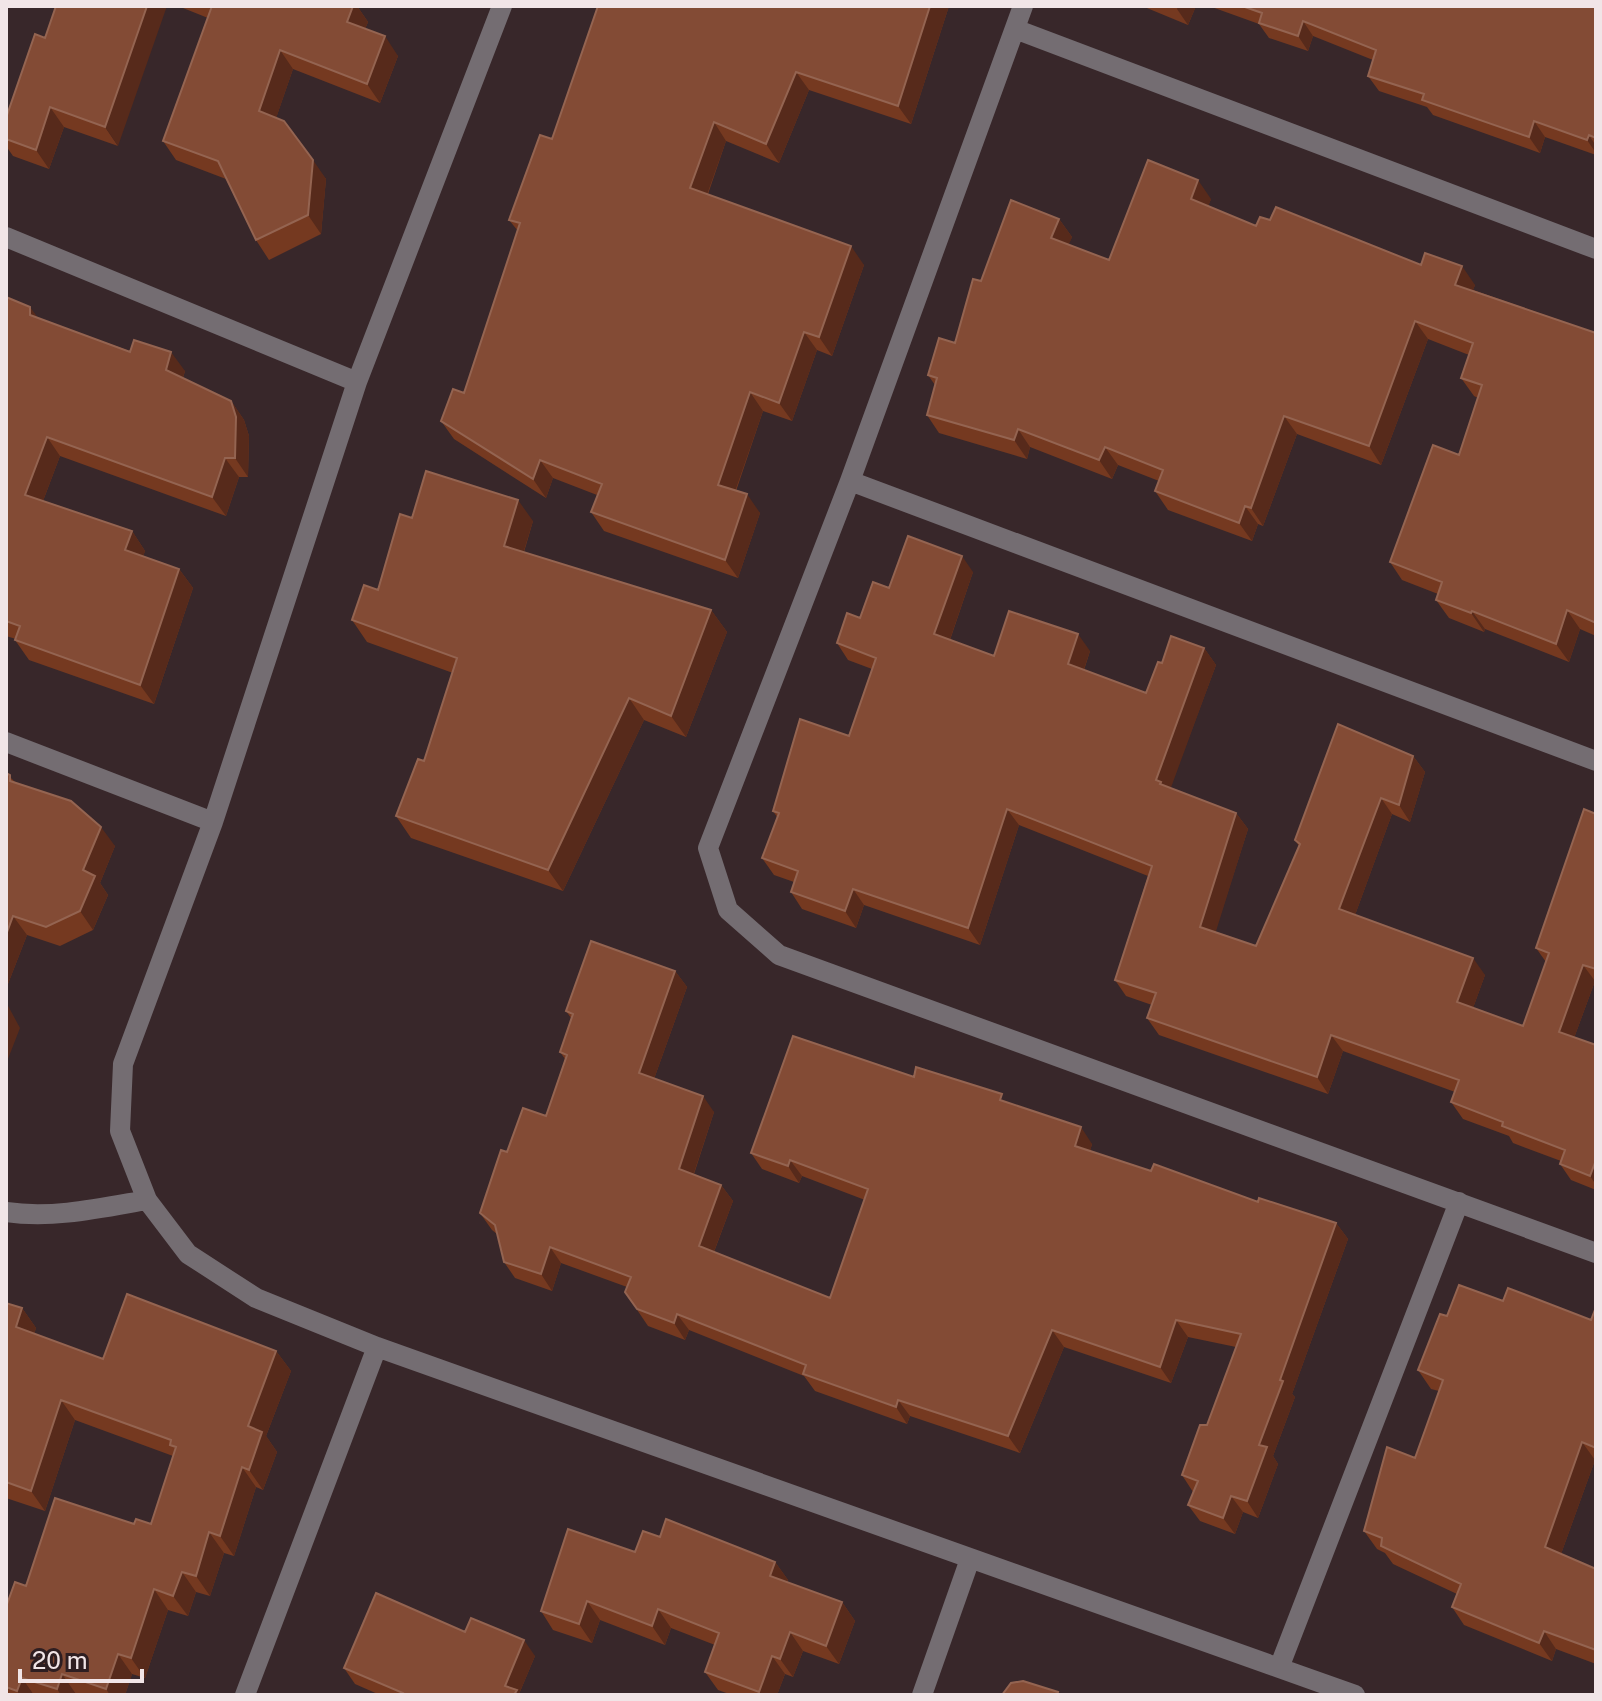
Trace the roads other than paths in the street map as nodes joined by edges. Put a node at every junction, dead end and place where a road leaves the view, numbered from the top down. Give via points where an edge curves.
1 (502, 6) edge
2 (1023, 6) edge
3 (1015, 29) junction
4 (6, 237) edge
5 (1596, 249) edge
6 (357, 382) junction
7 (850, 481) junction
8 (6, 742) edge
9 (1596, 761) edge
10 (213, 822) junction
11 (147, 1200) junction
12 (1459, 1202) junction
13 (6, 1212) edge
14 (1596, 1253) edge
15 (377, 1347) junction
16 (970, 1559) junction
17 (1279, 1668) junction
18 (245, 1695) edge
19 (922, 1695) edge
20 (1355, 1695) edge

1 - 6 street
2 - 3 street
3 - 5 street
3 - 7 street
4 - 6 street
6 - 10 street
7 - 9 street
7 - 12 street via 708,848 728,910 779,955
8 - 10 street
10 - 11 street via 123,1064 120,1131
11 - 13 street via 78,1211
11 - 15 street via 188,1254 256,1298
12 - 14 street
12 - 17 street
15 - 16 street
15 - 18 street
16 - 17 street
16 - 19 street
17 - 20 street

